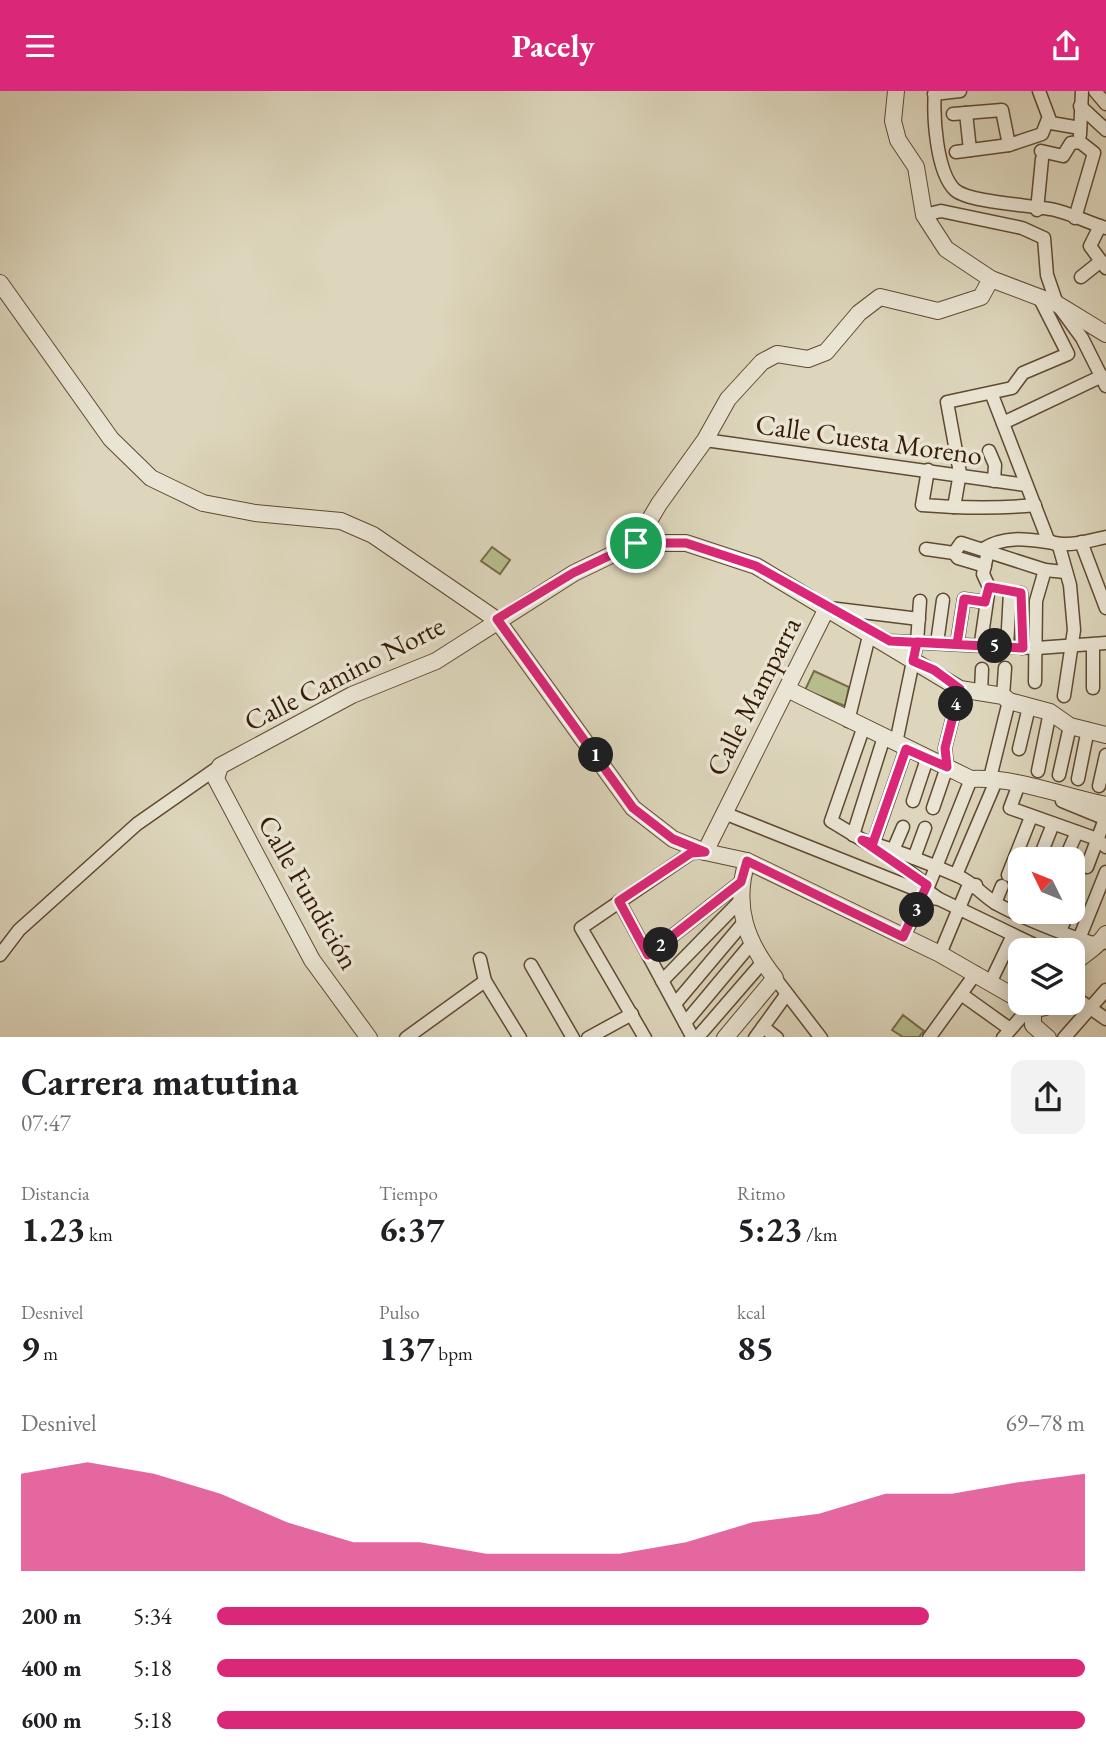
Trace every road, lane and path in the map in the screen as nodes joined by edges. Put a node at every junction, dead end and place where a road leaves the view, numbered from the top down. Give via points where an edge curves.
1 (896, 91) edge
2 (960, 91) edge
3 (1039, 91) edge
4 (1082, 91) edge
5 (1096, 91) edge
6 (934, 92) edge
7 (1106, 104) edge
8 (1080, 106) junction
9 (1048, 119) junction
10 (1080, 128) junction
11 (1106, 130) edge
12 (1080, 142) junction
13 (1009, 145) junction
14 (1040, 147) junction
15 (970, 150) junction
16 (956, 152) dead end
17 (1037, 210) junction
18 (925, 215) junction
19 (1075, 218) junction
20 (1103, 227) edge
21 (1104, 265) edge
22 (1081, 277) dead end
23 (992, 279) junction
24 (0, 283) edge
25 (1039, 297) junction
26 (1057, 304) junction
27 (1106, 334) edge
28 (1104, 381) edge
29 (992, 395) junction
30 (1003, 422) junction
31 (705, 440) junction
32 (989, 451) dead end
33 (928, 470) junction
34 (960, 473) junction
35 (994, 481) junction
36 (1027, 485) junction
37 (1035, 505) junction
38 (954, 507) junction
39 (1048, 540) junction
40 (1105, 540) edge
41 (1081, 542) junction
42 (636, 543) junction
43 (926, 549) dead end
44 (986, 550) junction
45 (954, 553) junction
46 (985, 566) junction
47 (1045, 571) junction
48 (1065, 572) junction
49 (989, 587) junction
50 (1015, 593) junction
51 (1037, 593) junction
52 (943, 600) dead end
53 (920, 601) dead end
54 (985, 602) junction
55 (827, 608) junction
56 (1106, 608) edge
57 (497, 619) junction
58 (919, 619) junction
59 (870, 632) junction
60 (917, 642) junction
61 (937, 643) junction
62 (957, 644) junction
63 (1069, 645) junction
64 (1100, 645) edge
65 (984, 646) junction
66 (1007, 647) junction
67 (1023, 648) junction
68 (1037, 648) junction
69 (913, 661) junction
70 (1005, 668) dead end
71 (982, 669) dead end
72 (955, 680) junction
73 (1035, 683) dead end
74 (1093, 688) dead end
75 (787, 689) junction
76 (981, 692) junction
77 (1064, 696) dead end
78 (1006, 699) junction
79 (1029, 707) junction
80 (1050, 712) junction
81 (848, 720) junction
82 (1070, 726) junction
83 (863, 729) junction
84 (1088, 729) junction
85 (1106, 735) edge
86 (895, 743) junction
87 (1019, 749) dead end
88 (1106, 755) edge
89 (927, 759) junction
90 (220, 766) junction
91 (947, 767) junction
92 (1059, 775) dead end
93 (971, 779) junction
94 (993, 779) junction
95 (1078, 779) dead end
96 (1030, 780) junction
97 (1099, 786) dead end
98 (913, 801) dead end
99 (1106, 805) edge
100 (933, 808) dead end
101 (724, 813) junction
102 (1031, 817) junction
103 (1106, 819) edge
104 (1053, 824) junction
105 (903, 827) dead end
106 (925, 828) dead end
107 (1077, 832) junction
108 (863, 840) junction
109 (1102, 843) edge
110 (1044, 847) edge
111 (1070, 847) edge
112 (894, 848) junction
113 (705, 852) junction
114 (914, 858) junction
115 (747, 861) junction
116 (936, 867) junction
117 (1087, 867) dead end
118 (1106, 872) edge
119 (956, 875) junction
120 (741, 882) junction
121 (976, 885) junction
122 (925, 891) junction
123 (619, 901) junction
124 (739, 902) junction
125 (995, 903) junction
126 (1008, 907) edge
127 (959, 909) junction
128 (744, 922) junction
129 (1051, 924) edge
130 (1063, 924) edge
131 (1060, 930) junction
132 (1013, 935) junction
133 (903, 937) junction
134 (1019, 938) edge
135 (1077, 938) edge
136 (1079, 938) edge
137 (1085, 939) edge
138 (1104, 940) edge
139 (751, 944) junction
140 (1085, 952) edge
141 (940, 954) junction
142 (0, 955) edge
143 (648, 955) junction
144 (480, 959) dead end
145 (762, 963) junction
146 (531, 965) dead end
147 (983, 977) junction
148 (775, 978) junction
149 (485, 981) junction
150 (662, 981) junction
151 (1106, 990) edge
152 (1008, 993) edge
153 (961, 994) junction
154 (786, 996) junction
155 (1085, 1003) edge
156 (675, 1004) junction
157 (1093, 1008) junction
158 (632, 1014) junction
159 (1018, 1015) edge
160 (1030, 1015) edge
161 (1106, 1019) edge
162 (685, 1023) junction
163 (759, 1032) edge
164 (1006, 1033) edge
165 (728, 1036) edge
166 (368, 1037) edge
167 (407, 1037) edge
168 (519, 1037) edge
169 (572, 1037) edge
170 (590, 1037) edge
171 (644, 1037) edge
172 (694, 1037) edge
173 (696, 1037) edge
174 (820, 1037) edge
175 (930, 1037) edge
176 (1047, 1037) edge
177 (1065, 1037) edge

1 - 18 street via 892,121 916,167
2 - 6 street
3 - 9 street
4 - 8 street
5 - 7 street
6 - 17 street via 941,156 954,189
8 - 10 street
8 - 11 street
9 - 10 street
9 - 14 street
10 - 12 street
12 - 14 street via 1072,143 1063,156
12 - 19 street via 1094,153
13 - 14 street
13 - 15 street
13 - 15 street via 1002,110 959,113
14 - 17 street
15 - 16 street
17 - 19 street via 1054,210
18 - 23 street via 946,249
18 - 26 street via 941,211 1022,228 1044,238 1047,275
19 - 20 street
20 - 21 street via 1090,246
21 - 22 street
23 - 25 street
23 - 31 street via 981,297 938,311 880,297 859,313 826,352 808,359 777,354 762,362 728,399
24 - 57 street via 111,439 151,478 203,503 356,526
25 - 26 street
25 - 29 street via 1068,354 1023,373 1012,388
26 - 27 street
26 - 28 street via 1082,338
28 - 30 street
29 - 30 street
29 - 34 street via 947,402
30 - 36 street
31 - 33 street, Calle Cuesta Moreno
31 - 42 street
32 - 35 street via 995,465
33 - 34 street, Calle Cuesta Moreno
33 - 38 street via 922,505
34 - 35 street, Calle Cuesta Moreno
34 - 38 street
35 - 36 street, Calle Cuesta Moreno
36 - 37 street
37 - 38 street
37 - 39 street
39 - 41 street
39 - 44 street via 999,539
39 - 48 street via 1059,546
40 - 41 street
41 - 56 street
42 - 55 street via 686,543 756,566
42 - 57 street, Calle Camino Norte via 573,573
43 - 45 street
44 - 45 street via 961,543
44 - 46 street
44 - 47 street
45 - 46 street
46 - 49 street
47 - 48 street
47 - 51 street
48 - 63 street via 1074,630
49 - 50 street
49 - 54 street
50 - 51 street
50 - 66 street
50 - 67 street
51 - 68 street
52 - 61 street
53 - 58 street
54 - 62 street via 964,599
54 - 65 street
55 - 58 street
55 - 59 street, Calle Mamparra
55 - 75 street, Calle Mamparra
57 - 90 street, Calle Camino Norte via 436,661 352,695
57 - 113 street via 633,808 673,839
58 - 60 street
59 - 60 street via 890,641
59 - 69 street, Calle Mamparra
59 - 81 street
60 - 61 street
60 - 69 street
61 - 62 street
62 - 65 street
63 - 64 street
63 - 68 street
63 - 77 street
64 - 74 street
65 - 66 street
66 - 67 street
67 - 68 street
68 - 73 street
69 - 72 street, Calle Mamparra via 934,666
69 - 86 street
70 - 78 street
71 - 76 street
72 - 76 street
72 - 91 street via 945,748
75 - 81 street
75 - 101 street, Calle Mamparra
76 - 78 street
78 - 79 street
78 - 94 street
79 - 80 street
79 - 87 street
80 - 82 street
80 - 96 street
81 - 83 street
82 - 84 street
82 - 92 street
83 - 86 street
83 - 108 street via 831,821
84 - 85 street
84 - 95 street
86 - 89 street
86 - 108 street
86 - 108 street
88 - 97 street
89 - 91 street
89 - 98 street
90 - 142 street via 137,824 19,930
90 - 166 street, Calle Fundición via 216,779 312,960
91 - 93 street
91 - 100 street
93 - 94 street
93 - 116 street
94 - 96 street
94 - 119 street
96 - 99 street
96 - 102 street via 1010,808
96 - 103 street
101 - 113 street, Calle Mamparra
101 - 122 street
102 - 104 street
102 - 125 street
103 - 109 street
104 - 107 street
104 - 110 street
105 - 112 street
106 - 114 street
107 - 109 street
107 - 111 street
108 - 112 street
108 - 122 street
109 - 117 street
112 - 114 street
113 - 115 street
113 - 123 street via 691,853
114 - 116 street
115 - 120 street
115 - 133 street
116 - 119 street
116 - 122 street
118 - 136 street
119 - 121 street
120 - 124 street
120 - 143 street
121 - 125 street
121 - 127 street via 967,889
122 - 127 street
122 - 133 street
123 - 143 street
123 - 158 street via 581,928
124 - 128 street
124 - 150 street
125 - 126 street
127 - 132 street
127 - 141 street
128 - 139 street
128 - 156 street
129 - 131 street
130 - 131 street
131 - 135 street
132 - 134 street
132 - 147 street
133 - 141 street
137 - 138 street
138 - 140 street
139 - 145 street
139 - 162 street
141 - 147 street
143 - 150 street
144 - 149 street
145 - 148 street
145 - 173 street
146 - 169 street
147 - 152 street
147 - 153 street
148 - 154 street
148 - 165 street
149 - 167 street
149 - 168 street
150 - 156 street
151 - 157 street
153 - 164 street
153 - 175 street
154 - 163 street
154 - 174 street
155 - 157 street
156 - 162 street
157 - 161 street
157 - 177 street
158 - 170 street
158 - 171 street
159 - 164 street
160 - 176 street via 1033,1025
162 - 172 street

